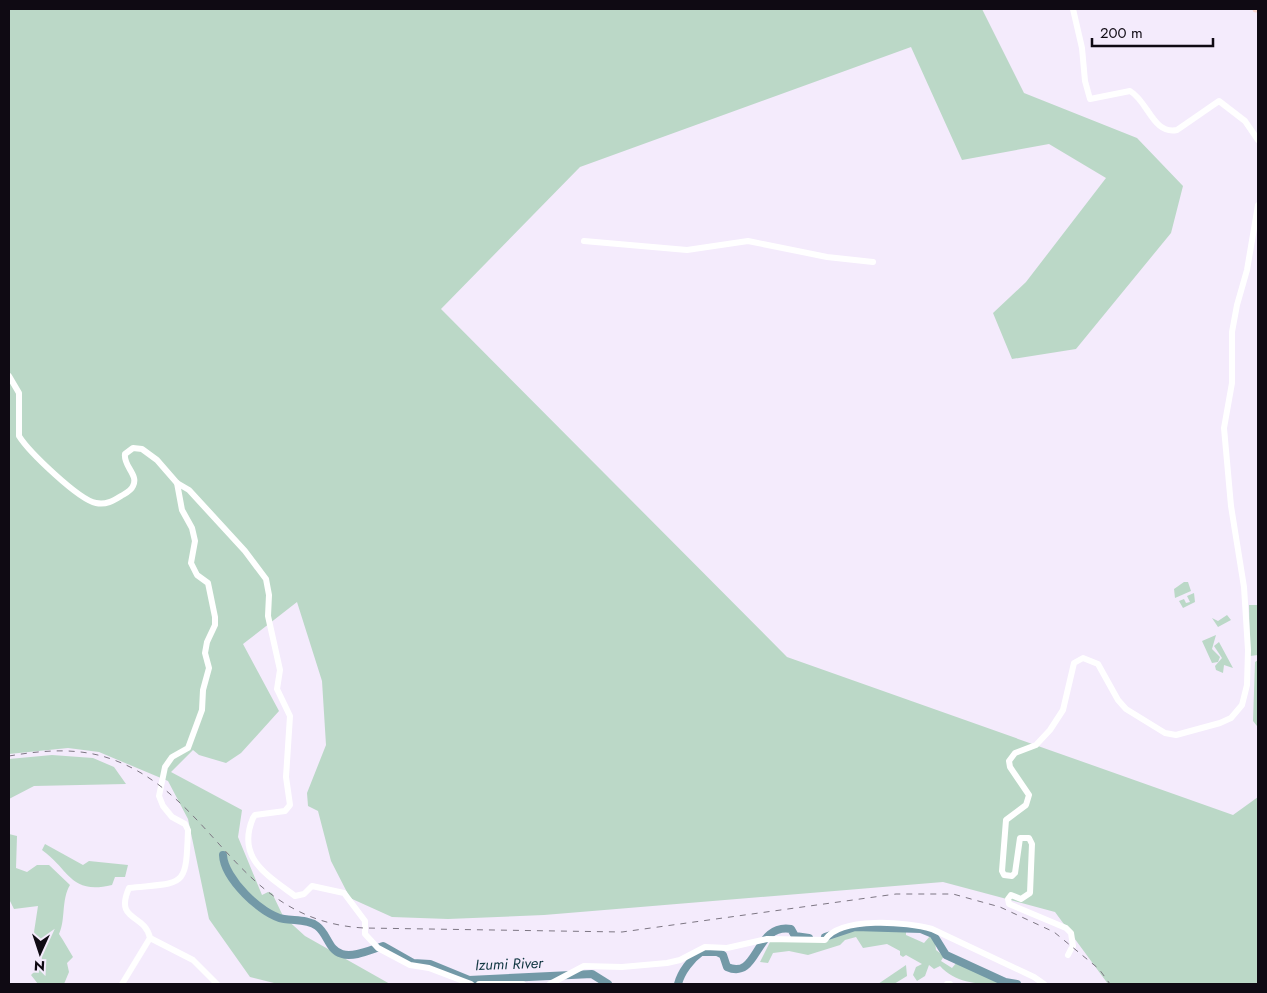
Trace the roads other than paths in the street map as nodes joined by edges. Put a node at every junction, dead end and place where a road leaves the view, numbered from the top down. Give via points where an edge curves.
1 (1073, 9) edge
2 (1258, 140) edge
3 (1258, 205) edge
4 (584, 240) dead end
5 (873, 262) dead end
6 (9, 376) edge
7 (177, 483) junction
8 (150, 938) junction
9 (1070, 950) dead end
10 (122, 984) edge
11 (217, 984) edge
12 (471, 984) edge
13 (479, 984) edge
14 (523, 984) edge
15 (550, 984) edge
16 (1044, 984) edge

1 - 2 street via 1090,99 1130,90 1160,127 1171,131 1178,130 1219,101 1245,121
3 - 9 street via 1232,332 1232,383 1224,428 1231,506 1244,586 1248,650 1247,685 1242,705 1231,718 1220,723 1170,735 1126,709 1098,664 1089,658 1074,662 1063,710 1050,730 1036,745 1015,753 1009,761 1029,795 1026,804 1006,820 1002,849 1002,871 1004,875 1012,876 1020,838 1029,838 1032,844 1030,893 1021,899 1011,895 1009,904 1066,928 1071,933
4 - 5 street via 687,250 748,241
6 - 7 street via 19,393 19,436 82,497 107,504 128,492 134,486 134,480 124,458 136,447 157,460
7 - 8 street via 182,510 195,541 191,563 197,575 208,583 215,625 206,642 209,668 194,736 188,748 172,757 165,767 159,796 172,817 188,830 185,872 178,880 129,888 124,900 124,908 146,927
7 - 12 street via 189,490 240,544 266,579 268,616 280,670 277,689 290,716 286,777 291,800 285,811 255,815 250,827 250,855 255,864 295,896 304,894 312,886 344,893 364,921 365,934 384,952 410,966 429,968
8 - 10 street
8 - 11 street via 193,960
13 - 14 street
15 - 16 street via 584,966 622,968 667,963 705,947 727,948 764,939 825,940 829,934 856,924 916,924 995,958

